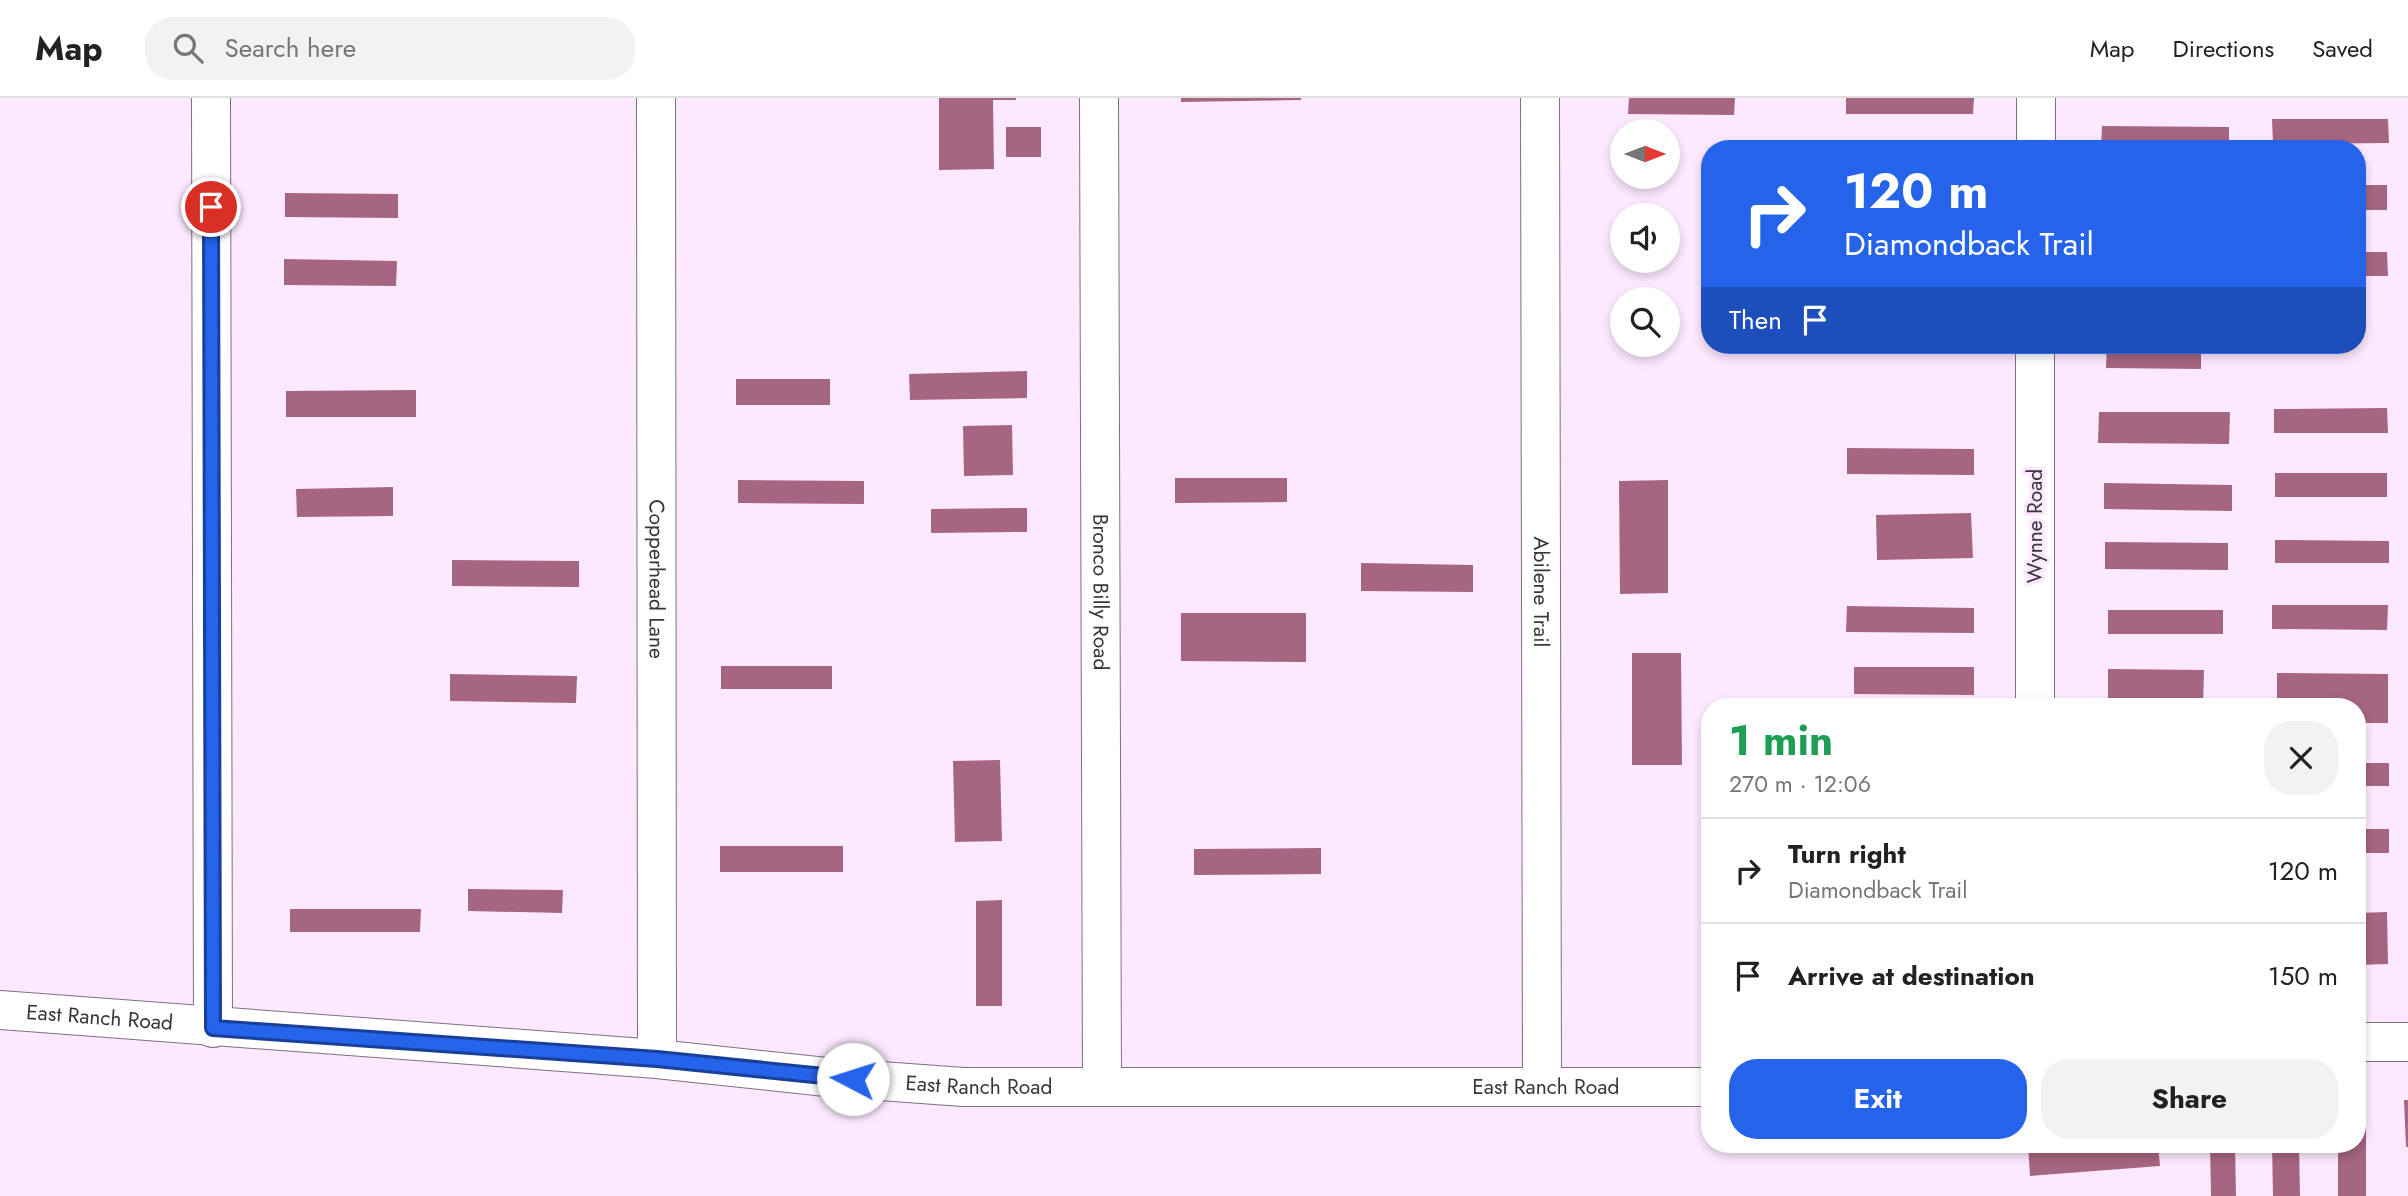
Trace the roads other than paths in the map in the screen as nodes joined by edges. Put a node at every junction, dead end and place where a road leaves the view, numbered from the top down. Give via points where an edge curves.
1 (211, 98) edge
2 (656, 98) edge
3 (1099, 98) edge
4 (1540, 98) edge
5 (2036, 98) edge
6 (2036, 140) edge
7 (2035, 354) edge
8 (2035, 698) edge
9 (0, 1010) edge
10 (213, 1028) junction
11 (2366, 1042) edge
12 (2408, 1042) edge
13 (657, 1059) junction
14 (1102, 1086) junction
15 (1542, 1086) junction
16 (1701, 1087) edge

1 - 10 street
2 - 13 street, Copperhead Lane
3 - 14 street, Bronco Billy Road
4 - 15 street, Abilene Trail
5 - 6 street
7 - 8 street, Wynne Road
9 - 10 street, East Ranch Road
10 - 13 street, East Ranch Road
11 - 12 street
13 - 14 street, East Ranch Road via 963,1087
14 - 15 street, East Ranch Road
15 - 16 street, East Ranch Road

